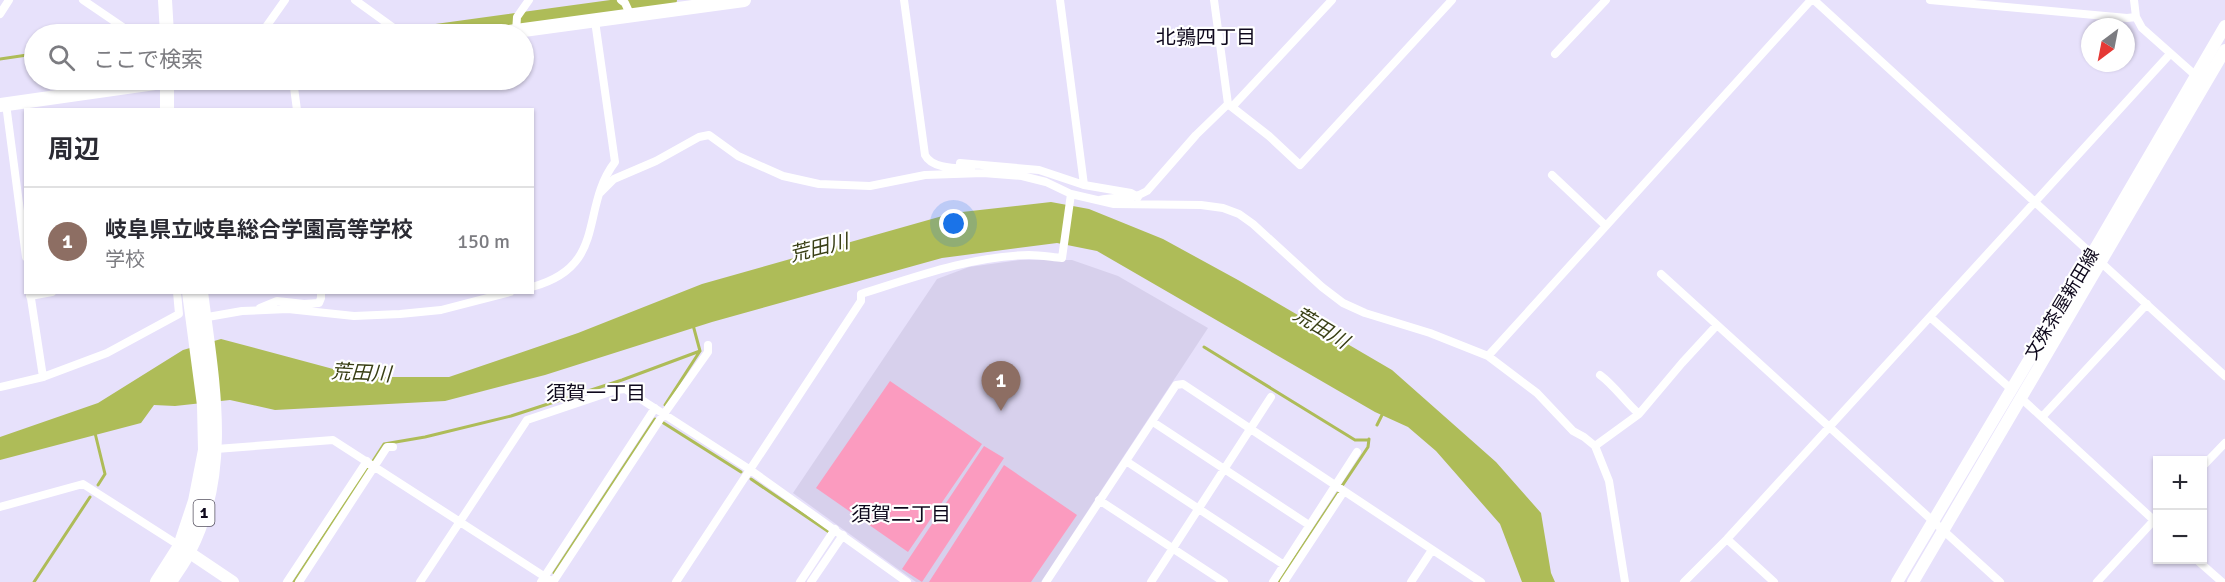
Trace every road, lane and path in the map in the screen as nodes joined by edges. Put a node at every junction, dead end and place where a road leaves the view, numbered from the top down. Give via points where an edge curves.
1 (9, 0) edge
2 (83, 0) edge
3 (165, 0) edge
4 (285, 0) edge
5 (355, 0) edge
6 (529, 0) edge
7 (744, 0) edge
8 (904, 0) edge
9 (1060, 0) edge
10 (1214, 0) edge
11 (1332, 0) edge
12 (1452, 0) edge
13 (1606, 0) edge
14 (1813, 0) edge
15 (1929, 0) edge
16 (2134, 0) edge
17 (1981, 2) edge
18 (627, 8) edge
19 (0, 14) edge
20 (595, 21) junction
21 (2138, 22) junction
22 (118, 24) edge
23 (166, 24) edge
24 (268, 24) edge
25 (387, 24) edge
26 (516, 24) joint
27 (2225, 26) edge
28 (2225, 50) edge
29 (1556, 54) dead end
30 (2170, 54) junction
31 (2195, 75) junction
32 (103, 90) edge
33 (169, 90) edge
34 (172, 90) edge
35 (294, 90) edge
36 (3, 105) edge
37 (1230, 106) junction
38 (167, 108) edge
39 (175, 108) edge
40 (297, 108) edge
41 (931, 162) junction
42 (983, 173) junction
43 (1552, 175) dead end
44 (1084, 185) junction
45 (600, 194) junction
46 (1138, 197) junction
47 (1070, 198) junction
48 (1097, 200) junction
49 (2036, 203) junction
50 (1605, 225) junction
51 (24, 245) edge
52 (2096, 258) junction
53 (1660, 274) dead end
54 (534, 286) edge
55 (30, 294) edge
56 (177, 294) edge
57 (190, 294) edge
58 (201, 294) edge
59 (321, 294) edge
60 (502, 294) edge
61 (2147, 304) junction
62 (253, 311) junction
63 (1930, 316) junction
64 (199, 325) junction
65 (1717, 325) junction
66 (708, 345) dead end
67 (1488, 356) junction
68 (1600, 375) dead end
69 (2225, 376) edge
70 (43, 377) junction
71 (0, 387) edge
72 (2012, 389) junction
73 (1271, 398) dead end
74 (2022, 399) junction
75 (655, 408) junction
76 (1639, 414) junction
77 (664, 415) junction
78 (2042, 417) junction
79 (1152, 422) junction
80 (1829, 427) junction
81 (1250, 428) junction
82 (212, 441) junction
83 (2225, 442) edge
84 (1595, 446) junction
85 (393, 447) dead end
86 (1357, 452) dead end
87 (1126, 461) junction
88 (2207, 462) edge
89 (371, 464) junction
90 (749, 469) junction
91 (1224, 469) junction
92 (1335, 485) junction
93 (1344, 491) junction
94 (1099, 500) junction
95 (0, 507) edge
96 (1199, 508) junction
97 (2153, 517) edge
98 (460, 520) junction
99 (1932, 521) junction
100 (2153, 523) edge
101 (1310, 525) junction
102 (1943, 530) junction
103 (839, 532) junction
104 (1727, 538) junction
105 (184, 549) junction
106 (1173, 549) junction
107 (1432, 550) junction
108 (2202, 564) edge
109 (1284, 565) junction
110 (542, 579) edge
111 (157, 582) edge
112 (170, 582) edge
113 (233, 582) edge
114 (287, 582) edge
115 (299, 582) edge
116 (420, 582) edge
117 (676, 582) edge
118 (800, 582) edge
119 (811, 582) edge
120 (907, 582) edge
121 (1046, 582) edge
122 (1151, 582) edge
123 (1224, 582) edge
124 (1273, 582) edge
125 (1284, 582) edge
126 (1411, 582) edge
127 (1482, 582) edge
128 (1625, 582) edge
129 (1684, 582) edge
130 (1774, 582) edge
131 (1897, 582) edge
132 (1914, 582) edge
133 (2000, 582) edge
134 (2097, 582) edge
135 (2222, 582) edge

1 - 19 street
2 - 22 street
3 - 23 main road
4 - 24 street
5 - 25 street
6 - 26 street
7 - 18 main road
8 - 41 street via 925,155
9 - 44 street
10 - 37 street
11 - 37 street
12 - 37 street via 1300,165
13 - 29 street
14 - 49 street
14 - 50 street
15 - 17 street
16 - 21 street
17 - 21 street
18 - 20 main road
20 - 26 main road
20 - 45 street via 615,157
21 - 30 street
27 - 31 main road, 文殊茶屋新田線
28 - 52 main road, 文殊茶屋新田線
30 - 31 street
30 - 49 street
31 - 52 main road, 文殊茶屋新田線
32 - 36 main road
33 - 38 main road
34 - 39 main road
35 - 40 street
36 - 51 street
37 - 46 street via 1196,135
41 - 42 street
41 - 44 street via 1017,166
42 - 45 street via 925,175 870,186 819,184 783,176 738,156 709,135 614,179
42 - 47 street via 1046,182
43 - 50 street
44 - 46 street
45 - 54 street via 591,232 570,269
46 - 48 street
47 - 48 street
47 - 90 street via 1062,258 1029,255 975,262 861,294 861,301
48 - 67 street via 1114,204 1201,205 1239,214 1343,303
49 - 52 street
49 - 63 street
50 - 67 street
52 - 61 street
52 - 72 main road, 文殊茶屋新田線
52 - 74 main road, 文殊茶屋新田線
53 - 65 street
55 - 70 street
56 - 70 street via 179,314 107,352
57 - 64 main road, 1
58 - 64 main road, 1
59 - 62 street via 319,303 277,301
60 - 62 street via 441,310 400,314
61 - 69 street
61 - 78 street
62 - 64 street
63 - 72 street
63 - 80 street
64 - 82 main road, 1 via 204,405
65 - 76 street
65 - 80 street
66 - 77 street via 708,352
67 - 84 street
68 - 76 street
70 - 71 street
72 - 99 main road, 文殊茶屋新田線
73 - 81 street
74 - 78 street
74 - 102 main road, 文殊茶屋新田線
75 - 77 street
75 - 98 street via 625,389 526,420
75 - 110 street
76 - 84 street
77 - 90 street
77 - 110 street via 553,582
78 - 97 street
79 - 81 street via 1176,385 1183,384
79 - 87 street
79 - 91 street
80 - 99 street
80 - 104 street
81 - 91 street
81 - 92 street
82 - 89 street via 333,440
82 - 105 main road, 1 via 205,450
83 - 88 street
84 - 128 street via 1609,481
85 - 89 street via 387,447
86 - 92 street
87 - 94 street
87 - 96 street
89 - 98 street
89 - 114 street
89 - 115 street
90 - 103 street
90 - 117 street
91 - 96 street
91 - 101 street
92 - 93 street
92 - 101 street
93 - 107 street
93 - 125 street
94 - 106 street
94 - 121 street
95 - 105 street via 83,484
96 - 106 street
96 - 109 street
98 - 110 street
98 - 116 street
99 - 102 street
99 - 131 main road, 文殊茶屋新田線
100 - 134 street
101 - 109 street
102 - 132 main road, 文殊茶屋新田線
102 - 133 street
103 - 118 street
103 - 119 street
103 - 120 street
104 - 129 street
104 - 130 street
105 - 111 main road, 1
105 - 112 main road, 1
105 - 113 main road
106 - 122 street
106 - 123 street
107 - 126 street
107 - 127 street
108 - 135 street
109 - 124 street

